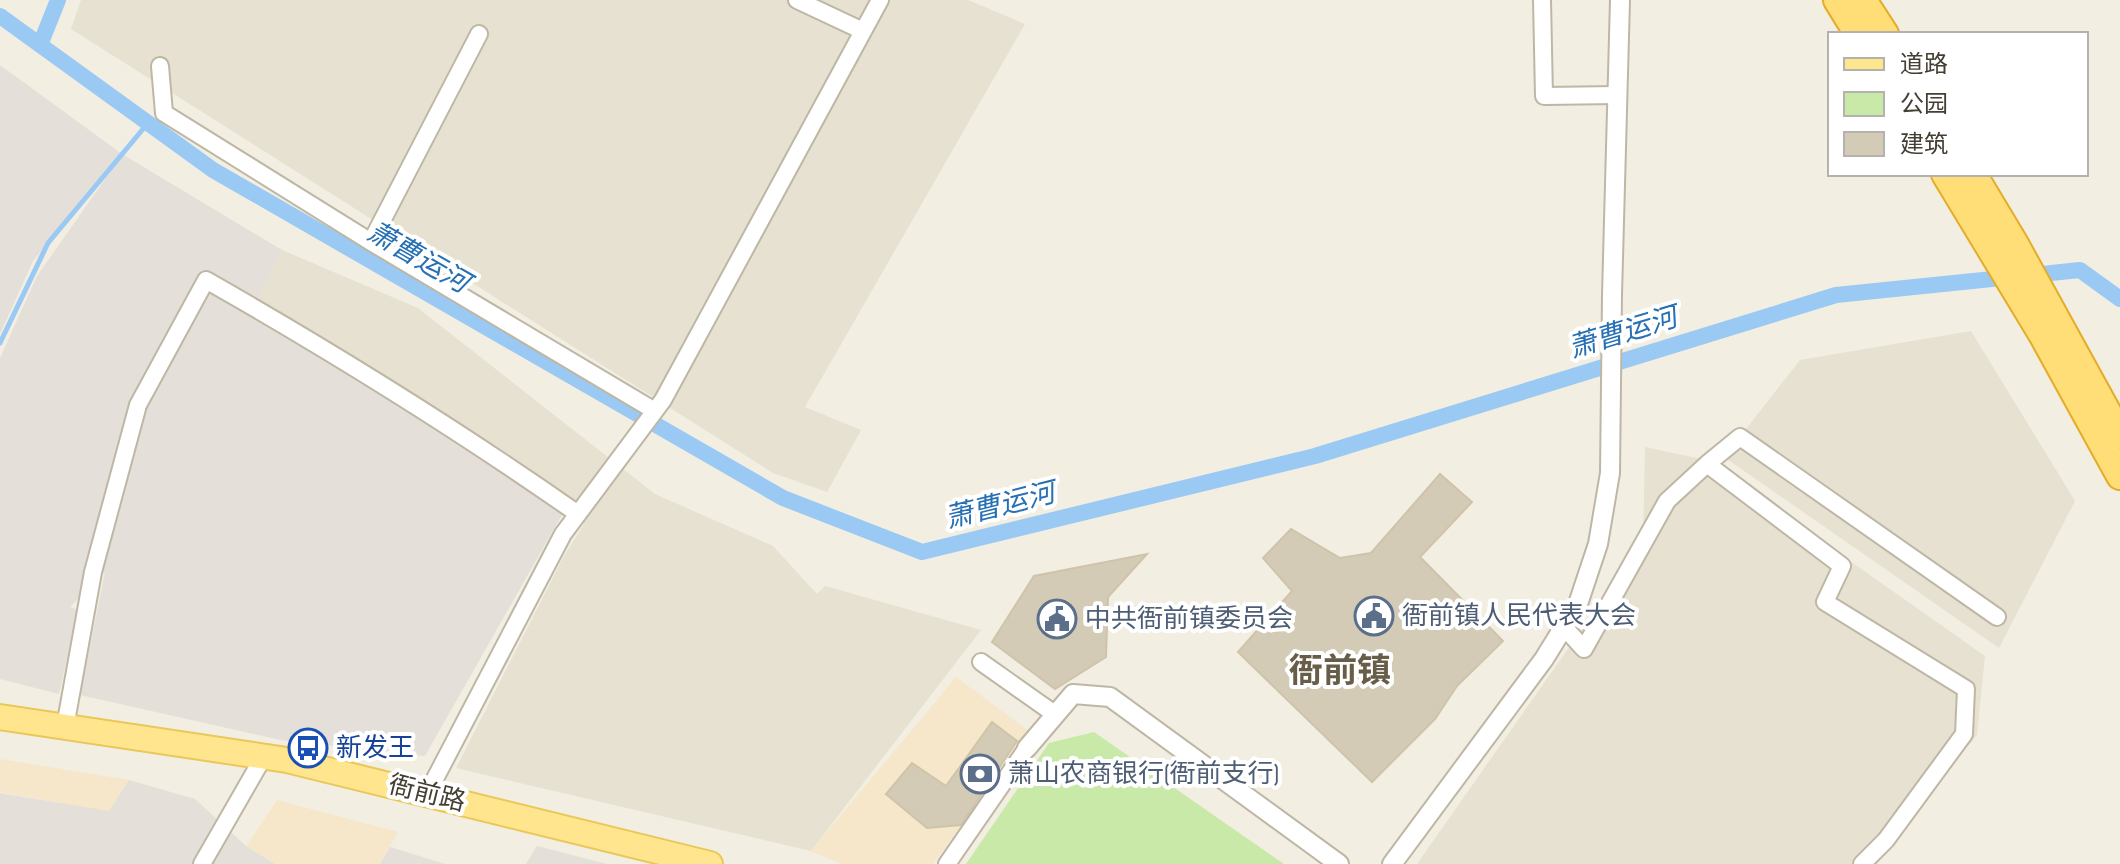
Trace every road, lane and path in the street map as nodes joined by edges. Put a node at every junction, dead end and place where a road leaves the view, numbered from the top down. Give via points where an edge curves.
1 (797, 0) edge
2 (880, 0) edge
3 (1542, 0) edge
4 (1620, 0) edge
5 (1837, 0) edge
6 (1863, 0) edge
7 (863, 31) junction
8 (1857, 32) edge
9 (1884, 32) edge
10 (479, 34) dead end
11 (160, 66) dead end
12 (1617, 95) junction
13 (1947, 176) edge
14 (1974, 176) edge
15 (1983, 213) junction
16 (371, 242) junction
17 (2054, 334) junction
18 (659, 406) junction
19 (2120, 435) edge
20 (1707, 464) junction
21 (2120, 476) edge
22 (578, 514) junction
23 (1997, 617) dead end
24 (1564, 627) junction
25 (981, 662) dead end
26 (1056, 715) junction
27 (0, 717) edge
28 (65, 727) junction
29 (1027, 748) joint
30 (264, 756) junction
31 (427, 794) junction
32 (202, 864) edge
33 (710, 864) edge
34 (947, 864) edge
35 (1339, 864) edge
36 (1392, 864) edge
37 (1862, 864) edge

1 - 7 street
2 - 7 street
3 - 12 street via 1544,96
4 - 12 street
5 - 8 highway
6 - 9 highway
7 - 18 street
10 - 16 street
11 - 16 street via 164,113
12 - 24 street via 1610,473 1598,544 1578,604
13 - 15 highway
14 - 15 highway
15 - 17 highway
16 - 18 street
17 - 19 highway
17 - 21 highway
18 - 22 street
20 - 23 street via 1740,437
20 - 24 street via 1667,501 1584,649
20 - 37 street via 1842,566 1825,602 1966,689 1964,734 1886,840
22 - 28 street via 467,437 206,280 138,405 93,572
22 - 31 street
24 - 36 street
25 - 26 street
26 - 29 street
26 - 35 street via 1073,694 1110,697
27 - 28 main road, 衙前路
28 - 30 main road, 衙前路
29 - 34 street
30 - 31 main road, 衙前路
30 - 32 street
31 - 33 main road, 衙前路

